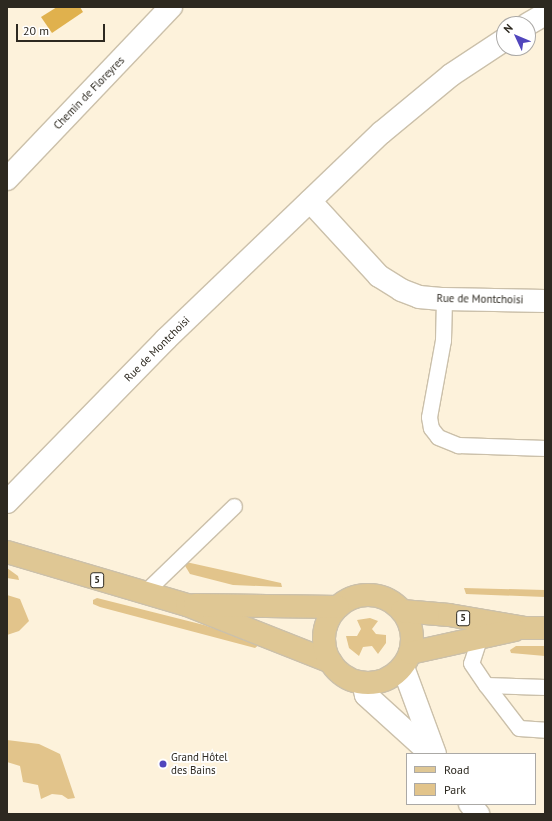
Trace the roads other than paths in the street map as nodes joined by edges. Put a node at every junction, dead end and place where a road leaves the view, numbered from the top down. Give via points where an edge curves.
1 (171, 7) edge
2 (545, 14) edge
3 (536, 19) edge
4 (496, 46) edge
5 (7, 179) edge
6 (310, 201) junction
7 (444, 299) junction
8 (545, 301) edge
9 (545, 448) edge
10 (7, 502) edge
11 (234, 506) dead end
12 (7, 552) edge
13 (144, 593) junction
14 (187, 605) junction
15 (338, 607) junction
16 (402, 611) junction
17 (524, 628) junction
18 (545, 628) edge
19 (479, 639) junction
20 (407, 660) junction
21 (331, 662) junction
22 (363, 683) junction
23 (486, 685) junction
24 (545, 687) edge
25 (545, 730) edge
26 (430, 753) edge
27 (435, 753) edge
28 (471, 805) edge
29 (478, 814) edge

1 - 5 street, Chemin de Floreyres
2 - 3 street
4 - 6 street, Rue de Montchoisi via 420,99 380,133
6 - 7 street, Rue de Montchoisi via 379,276 419,297
6 - 10 street, Rue de Montchoisi via 166,339
7 - 8 street, Rue de Montchoisi
7 - 9 lane via 443,340 429,417 431,428 438,437 458,445
11 - 13 lane
12 - 13 main road, 5
13 - 14 main road, 5
14 - 15 main road, 5
14 - 21 main road, 5
15 - 16 main road via 359,596 371,595 394,603
15 - 21 main road via 329,619 325,634 325,648
16 - 17 main road, 5 via 449,615
16 - 20 main road via 412,631
17 - 18 main road, 5
17 - 19 main road, 5
19 - 20 main road, 5
19 - 23 lane via 471,663
20 - 22 main road via 385,679
20 - 27 street
21 - 22 main road via 345,676
22 - 26 street via 366,695
23 - 24 lane
23 - 25 lane via 519,728
28 - 29 street

